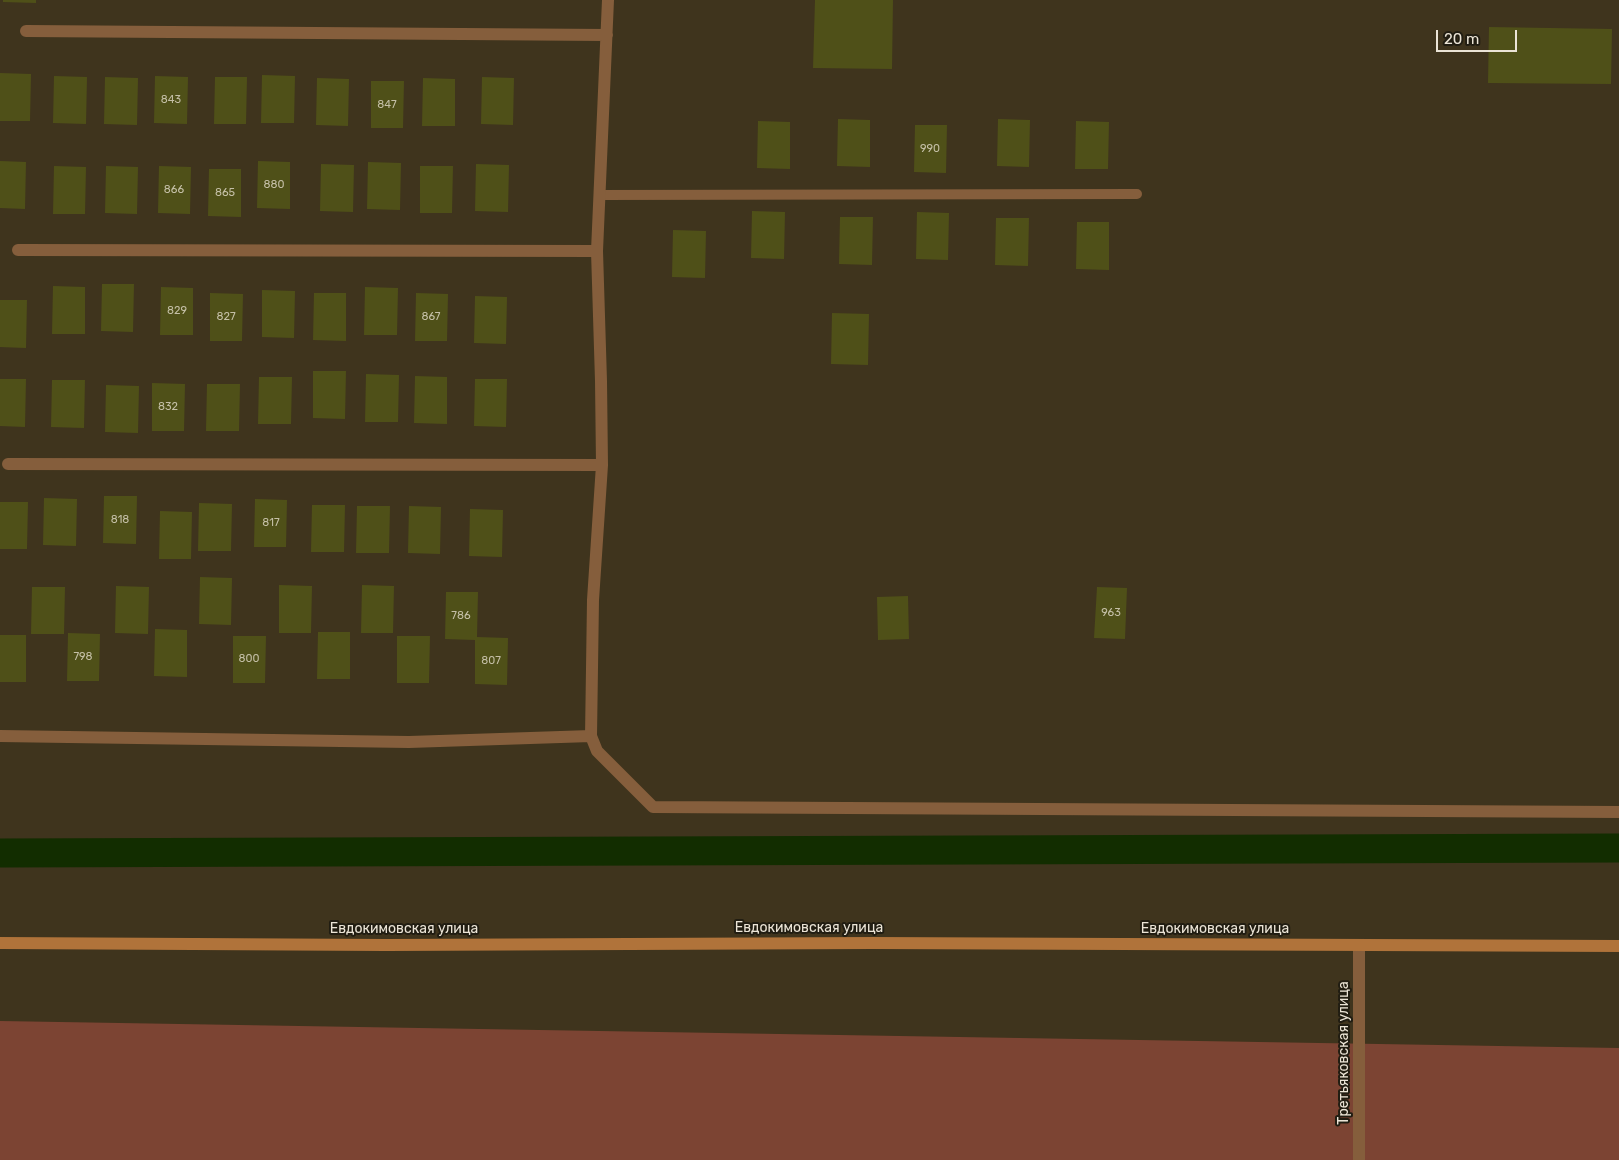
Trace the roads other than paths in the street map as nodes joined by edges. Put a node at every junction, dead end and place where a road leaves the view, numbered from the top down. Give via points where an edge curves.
1 (608, 0) edge
2 (26, 31) dead end
3 (607, 35) junction
4 (1137, 194) dead end
5 (599, 195) junction
6 (18, 250) dead end
7 (596, 251) junction
8 (8, 464) dead end
9 (602, 465) junction
10 (0, 736) edge
11 (591, 736) junction
12 (1619, 812) edge
13 (0, 944) edge
14 (1359, 945) junction
15 (1619, 946) edge
16 (1359, 1160) edge

1 - 3 street
2 - 3 street
3 - 5 street
4 - 5 lane
5 - 7 street
6 - 7 street
7 - 9 street
8 - 9 street
9 - 11 street via 593,600
10 - 11 street via 410,742
11 - 12 street via 597,751 653,807
13 - 14 main road, Евдокимовская улица
14 - 15 main road, Евдокимовская улица
14 - 16 street, Третьяковская улица

